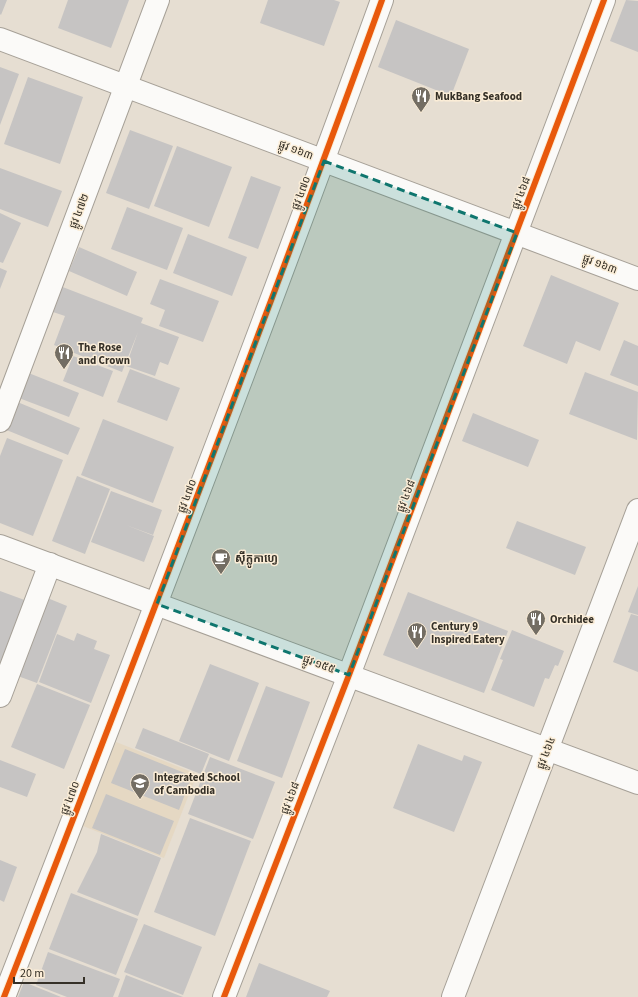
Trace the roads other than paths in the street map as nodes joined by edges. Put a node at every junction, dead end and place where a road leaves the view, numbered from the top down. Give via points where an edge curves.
1 (158, 0) edge
2 (382, 0) edge
3 (604, 0) edge
4 (0, 39) edge
5 (126, 86) junction
6 (324, 161) junction
7 (516, 233) junction
8 (638, 278) edge
9 (0, 421) edge
10 (638, 510) edge
11 (0, 546) edge
12 (50, 564) junction
13 (157, 604) junction
14 (349, 675) junction
15 (0, 696) edge
16 (547, 749) junction
17 (638, 783) edge
18 (4, 997) edge
19 (224, 997) edge
20 (453, 997) edge

1 - 5 street, ផ្លូវ ៤៧២
2 - 6 street, ផ្លូវ ៤៧០
3 - 7 street, ផ្លូវ ៤៦៨
4 - 5 street, ផ្លូវ ១៦៣
5 - 6 street, ផ្លូវ ១៦៣
5 - 9 street, ផ្លូវ ៤៧២
6 - 7 street, ផ្លូវ ១៦៣
6 - 13 street, ផ្លូវ ៤៧០
7 - 8 street, ផ្លូវ ១៦៣
7 - 14 street, ផ្លូវ ៤៦៨
10 - 16 street, ផ្លូវ ៤៦៤
11 - 12 street, ផ្លូវ ១៥៥
12 - 13 street, ផ្លូវ ១៥៥
12 - 15 street
13 - 14 street, ផ្លូវ ១៥៥
13 - 18 street, ផ្លូវ ៤៧០
14 - 16 street, ផ្លូវ ១៥៥
14 - 19 street, ផ្លូវ ៤៦៨
16 - 17 street, ផ្លូវ ១៥៥
16 - 20 street, ផ្លូវ ៤៦៤

